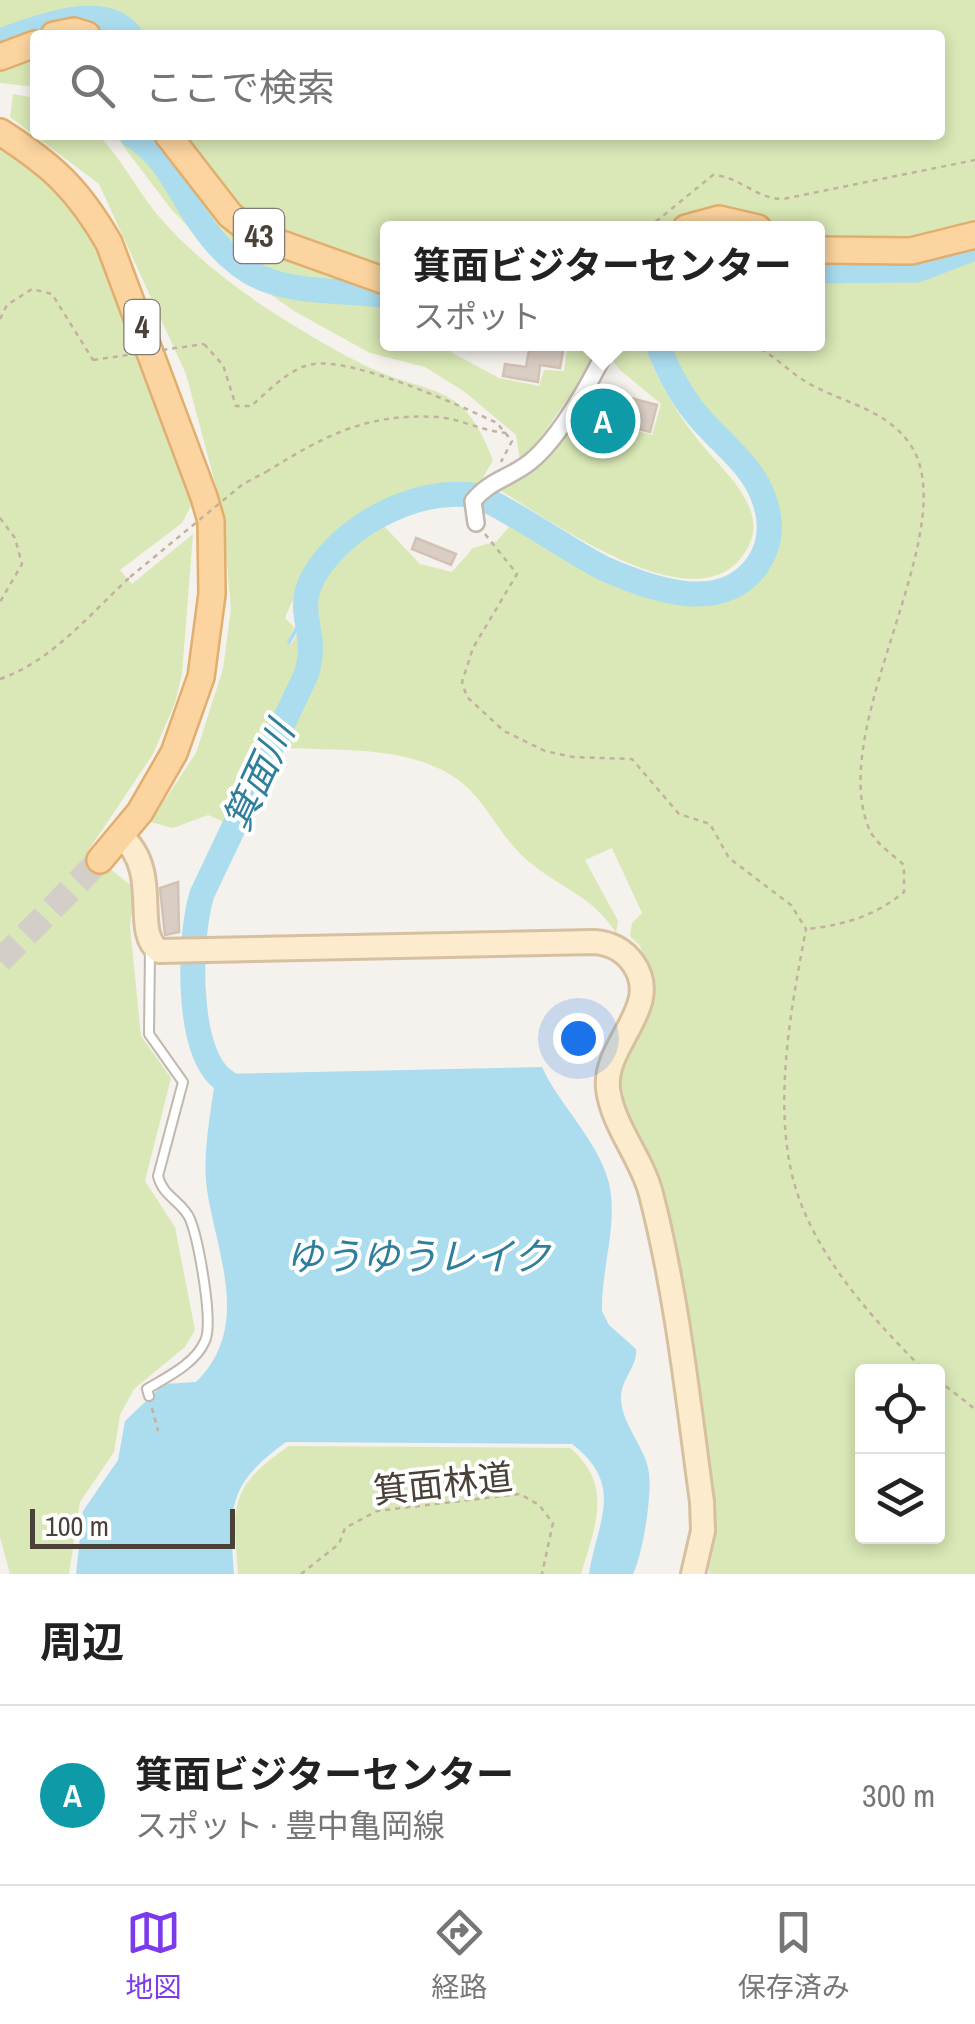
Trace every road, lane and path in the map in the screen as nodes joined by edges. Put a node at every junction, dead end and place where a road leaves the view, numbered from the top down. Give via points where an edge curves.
1 (30, 46) edge
2 (0, 57) edge
3 (0, 132) edge
4 (172, 140) edge
5 (975, 160) edge
6 (657, 221) edge
7 (975, 234) edge
8 (825, 250) edge
9 (380, 279) edge
10 (0, 319) edge
11 (605, 351) edge
12 (762, 351) edge
13 (507, 433) junction
14 (484, 487) junction
15 (0, 518) edge
16 (476, 524) joint
17 (0, 602) edge
18 (0, 679) edge
19 (124, 832) junction
20 (100, 860) tunnel mouth
21 (806, 929) junction
22 (152, 946) junction
23 (918, 1364) edge
24 (945, 1385) edge
25 (149, 1396) joint
26 (975, 1409) edge
27 (158, 1431) dead end
28 (301, 1574) edge
29 (542, 1574) edge
30 (694, 1574) edge

1 - 2 main road
3 - 19 main road, 4 via 47,162 85,201 109,243 211,521 208,642 200,677 174,753
4 - 9 main road, 43 via 254,234
5 - 6 path via 783,199 713,175
7 - 8 main road via 911,250
10 - 13 path, bridge via 7,305 32,290 52,294 93,360 204,344 223,365 236,406 251,406 312,364 328,364 463,407
11 - 14 street via 542,450
12 - 21 path via 806,382 884,418 910,442 922,497 908,586 866,719 861,800 872,835 904,865 904,892 842,925
13 - 14 path via 511,445
13 - 18 path, bridge via 441,417 362,422 330,433 242,484 73,633 23,671
14 - 16 street via 473,501
15 - 17 path via 22,564
16 - 21 path via 518,574 462,682 476,707 504,731 545,751 632,759 680,814 710,824 729,858 791,905
19 - 20 main road, 4
19 - 22 street via 143,866
21 - 23 path via 785,1097 794,1184 846,1279 879,1326
22 - 25 lane via 149,1034 184,1086 158,1176 190,1220 208,1333 183,1366 147,1390
22 - 30 street via 164,952 594,942 622,952 638,971 642,998 610,1059 608,1088 650,1189 671,1301 702,1502
24 - 26 path
25 - 27 path
28 - 29 path, 箕面林道 via 340,1544 358,1518 520,1494 553,1523

